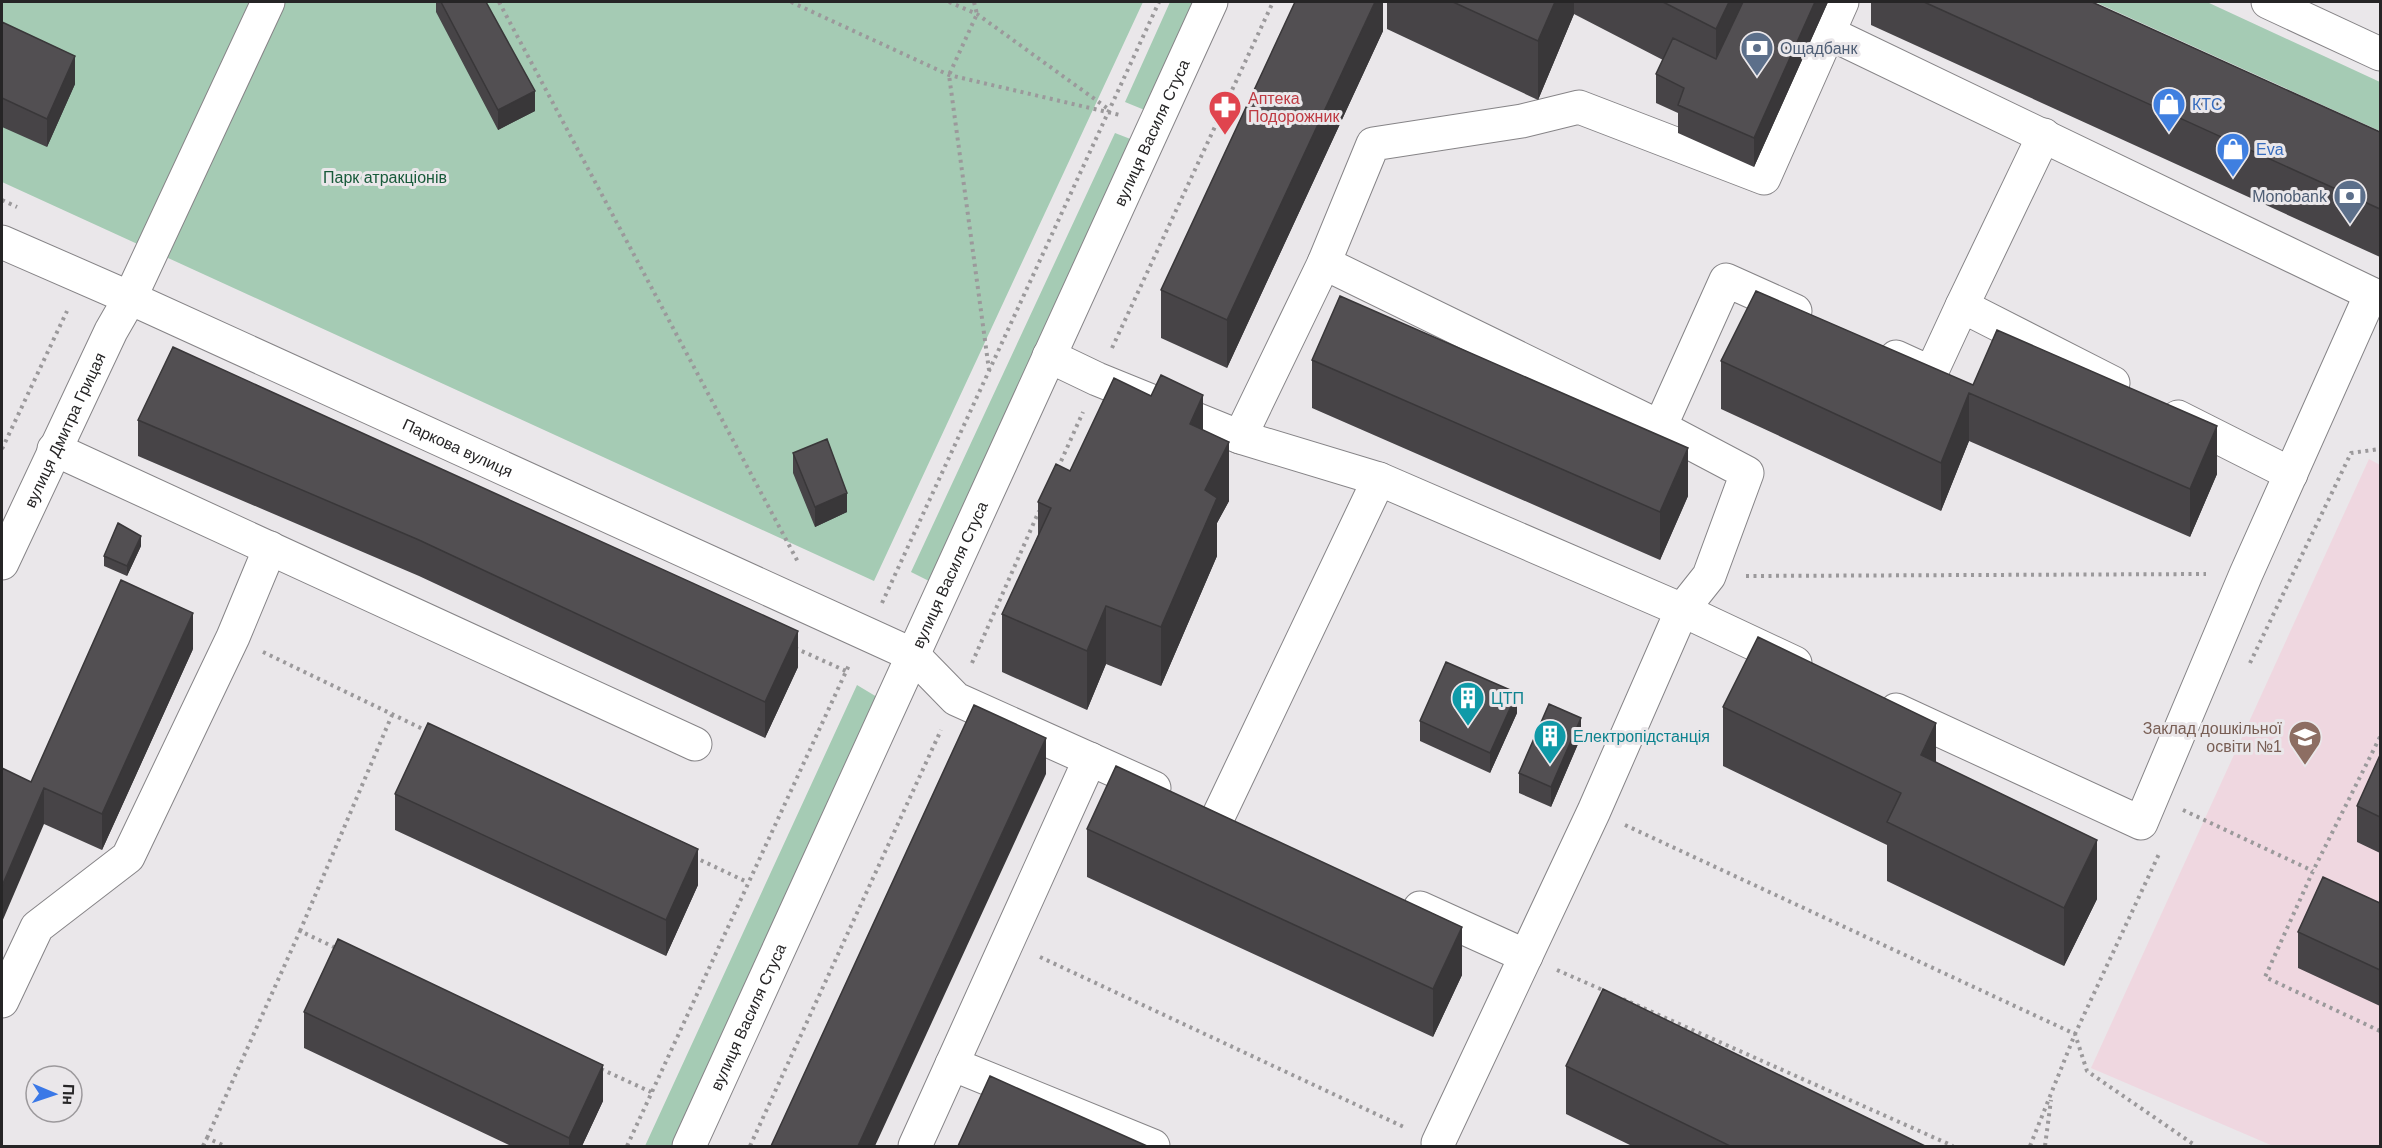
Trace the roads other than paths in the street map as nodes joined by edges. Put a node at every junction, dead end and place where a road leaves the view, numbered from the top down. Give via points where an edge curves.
1 (268, 2) edge
2 (1211, 2) edge
3 (1842, 2) edge
4 (2268, 2) edge
5 (1829, 33) junction
6 (2380, 54) edge
7 (2044, 135) junction
8 (2, 242) edge
9 (1324, 263) junction
10 (2376, 296) edge
11 (130, 298) junction
12 (1962, 306) junction
13 (1823, 324) edge
14 (1866, 344) edge
15 (1049, 356) junction
16 (1660, 427) junction
17 (1240, 437) junction
18 (54, 450) junction
19 (2291, 474) junction
20 (1379, 478) junction
21 (270, 548) junction
22 (2, 563) edge
23 (1682, 610) junction
24 (913, 655) junction
25 (1821, 675) edge
26 (1874, 699) edge
27 (695, 744) dead end
28 (1090, 759) junction
29 (1218, 817) junction
30 (1250, 831) edge
31 (1388, 893) edge
32 (1526, 956) junction
33 (2, 1001) edge
34 (952, 1064) junction
35 (1437, 1145) edge
36 (689, 1146) edge
37 (915, 1146) edge
38 (1153, 1146) edge

1 - 11 street, вулиця Дмитра Грицая
2 - 15 street, вулиця Василя Стуса
3 - 5 street
4 - 6 street
5 - 7 street
5 - 9 street via 1764,178 1579,106 1522,121 1373,144
7 - 10 street
7 - 12 street
8 - 11 street, Паркова вулиця
9 - 16 street
9 - 17 street
10 - 19 street
11 - 18 street, вулиця Дмитра Грицая
11 - 24 street, Паркова вулиця
12 - 14 street via 1931,373
12 - 19 street
13 - 16 street via 1726,280
15 - 17 street
15 - 24 street, вулиця Василя Стуса
16 - 23 street via 1747,473 1709,576
17 - 20 street
18 - 21 street
18 - 22 street, вулиця Дмитра Грицая
19 - 26 street via 2141,824
20 - 23 street
20 - 29 street
21 - 27 street
21 - 33 street via 233,637 128,856 37,927
23 - 25 street
23 - 32 street
24 - 28 street via 956,699
24 - 36 street, вулиця Василя Стуса
28 - 29 street
28 - 34 street
29 - 30 street
31 - 32 street
32 - 35 street
34 - 37 street
34 - 38 street

